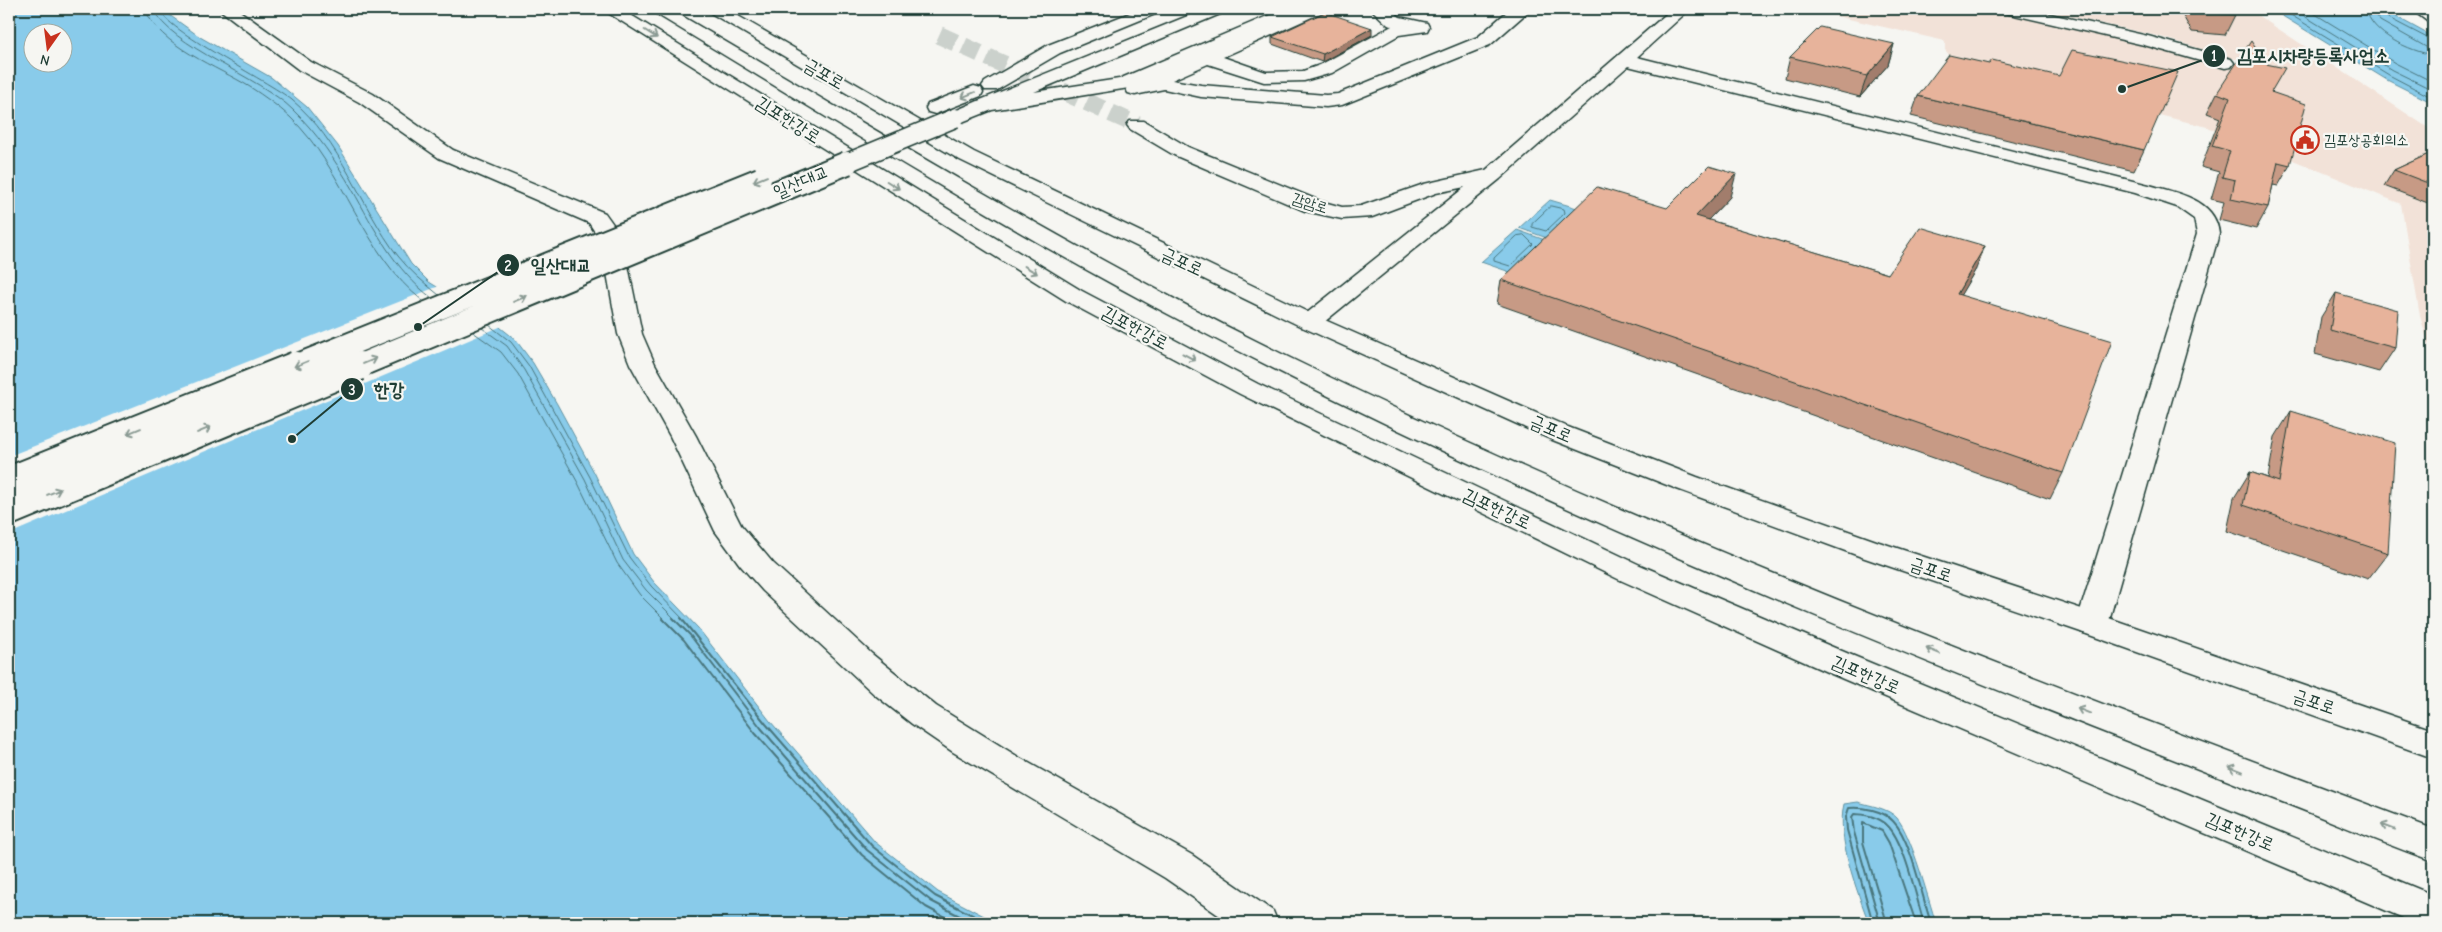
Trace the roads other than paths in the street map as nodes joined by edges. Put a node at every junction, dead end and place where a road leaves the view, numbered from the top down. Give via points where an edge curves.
1 (227, 9) edge
2 (610, 9) edge
3 (659, 9) edge
4 (715, 9) edge
5 (1114, 9) edge
6 (1134, 9) edge
7 (1154, 9) edge
8 (1173, 9) edge
9 (1193, 9) edge
10 (1219, 9) edge
11 (1238, 9) edge
12 (1256, 9) edge
13 (1276, 9) edge
14 (1297, 9) edge
15 (1317, 9) edge
16 (1379, 9) edge
17 (1523, 9) edge
18 (1682, 9) edge
19 (2007, 9) edge
20 (2419, 9) edge
21 (2433, 16) edge
22 (1038, 38) dead end
23 (1023, 49) dead end
24 (1208, 58) junction
25 (1626, 60) junction
26 (2225, 63) dead end
27 (991, 86) junction
28 (985, 105) junction
29 (945, 113) junction
30 (1137, 126) tunnel mouth
31 (1493, 175) junction
32 (1310, 322) junction
33 (9, 481) edge
34 (9, 511) edge
35 (2092, 624) junction
36 (2433, 744) edge
37 (2433, 845) edge
38 (2433, 914) edge
39 (1259, 923) edge

1 - 39 main road via 305,66 366,98 446,154 597,218 605,225 617,267 626,322 641,361 730,530 755,562 807,615 923,714 991,758 1172,863
2 -> 38 main road, 김포한강로 via 1074,296 1258,393 1638,576
37 -> 3 main road, 김포한강로 via 1846,616 1642,532 1446,442 1111,275 953,185
4 - 32 main road, 금포로 via 968,156
5 - 22 main road
6 - 27 main road via 1044,44
7 - 27 main road via 1054,49
8 - 27 main road via 1063,52
9 - 27 main road
10 - 28 main road
11 - 28 main road via 1084,71
12 - 28 main road via 1097,75
13 - 28 main road via 1109,80
14 - 28 main road via 1123,84
15 - 24 main road
16 - 24 main road via 1391,16 1394,22 1421,27 1395,30 1326,69 1304,76 1264,77
17 - 24 main road via 1512,14 1484,40 1342,98 1309,101 1201,91 1164,84 1135,89
18 - 25 main road, 감암로
19 - 26 main road via 2148,41
20 - 21 main road
23 - 27 main road
25 - 31 main road, 감암로
25 - 35 main road via 2142,190 2183,203 2205,217 2208,234
27 -> 29 main road
28 - 29 main road
29 -> 33 main road, 일산대교, bridge
34 -> 29 main road, 일산대교, bridge
30 - 31 main road, 감암로 via 1181,151 1313,206 1342,213 1364,212 1431,188
31 - 32 main road, 감암로
32 - 35 main road, 금포로 via 1559,433 1687,483
35 - 36 main road, 금포로

